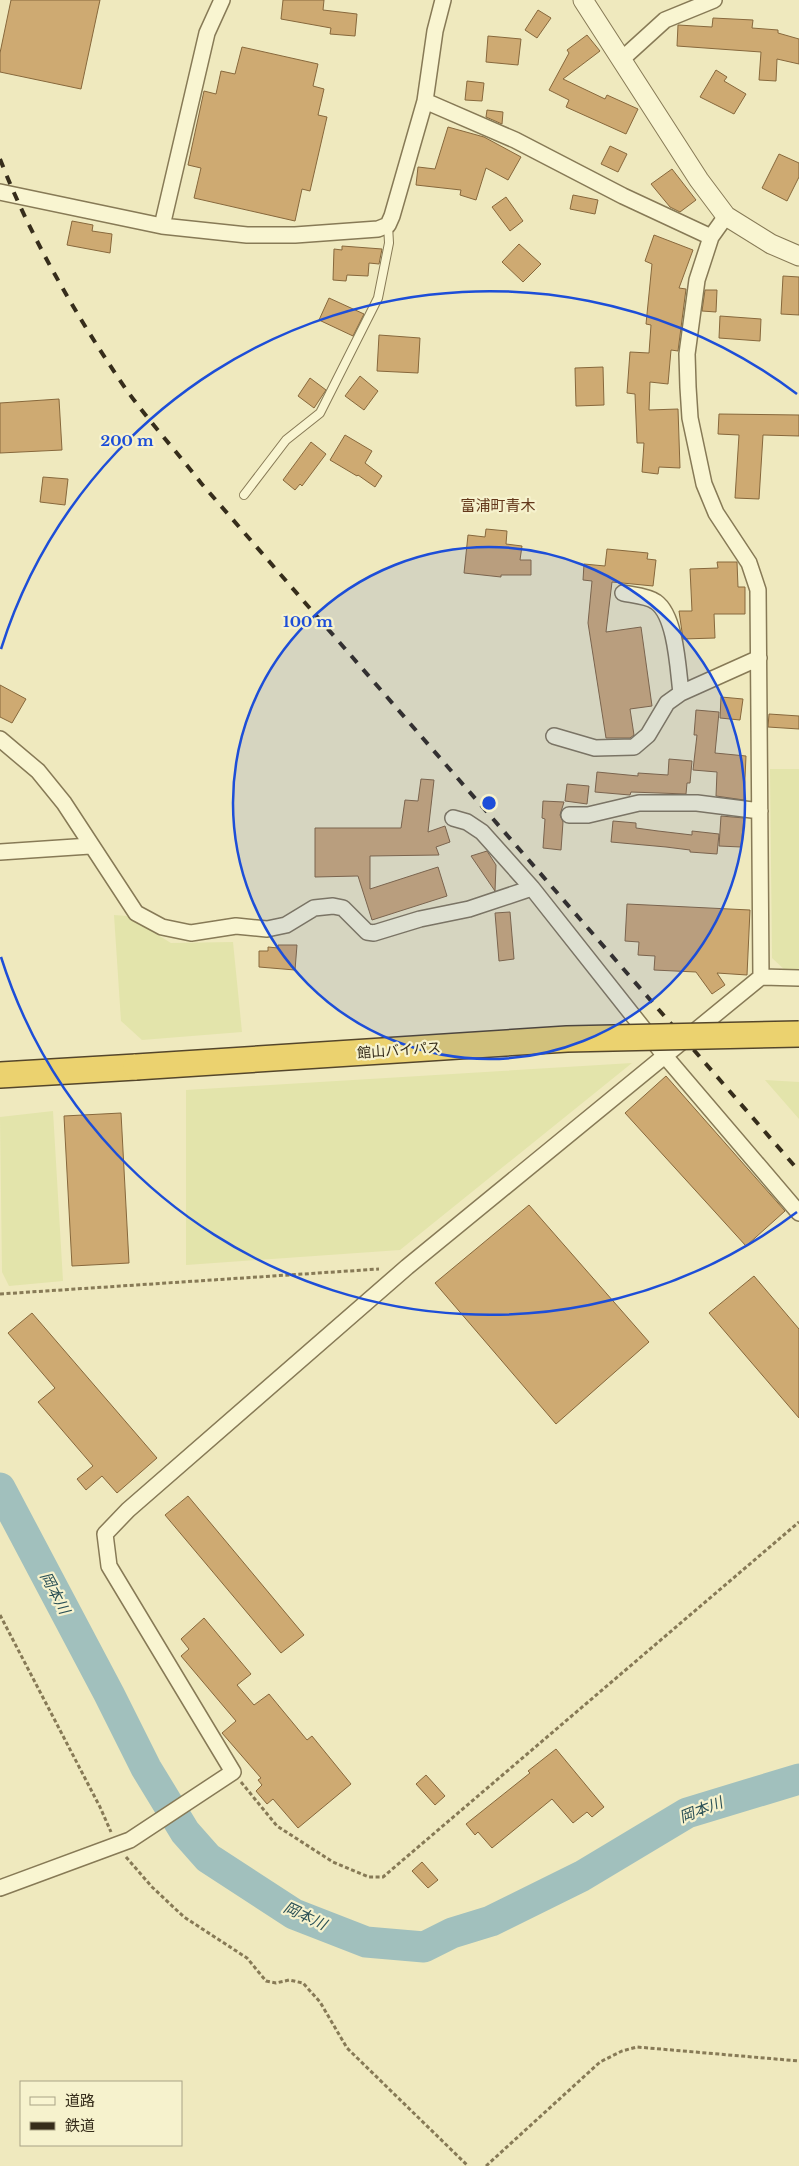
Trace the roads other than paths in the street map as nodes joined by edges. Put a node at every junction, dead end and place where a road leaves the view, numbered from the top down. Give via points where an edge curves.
1 (222, 0) edge
2 (443, 0) edge
3 (583, 0) edge
4 (714, 0) edge
5 (621, 60) junction
6 (424, 101) junction
7 (0, 192) edge
8 (726, 216) junction
9 (388, 225) junction
10 (162, 226) junction
11 (711, 237) junction
12 (799, 256) edge
13 (244, 495) dead end
14 (623, 593) dead end
15 (759, 658) junction
16 (681, 693) junction
17 (554, 736) dead end
18 (0, 739) edge
19 (760, 811) junction
20 (569, 814) dead end
21 (452, 818) dead end
22 (90, 846) junction
23 (0, 852) edge
24 (532, 888) junction
25 (761, 977) junction
26 (799, 978) edge
27 (799, 1034) edge
28 (665, 1056) junction
29 (0, 1075) edge
30 (799, 1213) edge
31 (0, 1888) edge

1 - 10 street via 207,33
2 - 6 street
3 - 5 street
4 - 5 street via 665,20
5 - 8 street
6 - 9 street
6 - 11 street via 523,144
7 - 10 street
8 - 11 street
8 - 12 street via 771,244
9 - 10 street via 378,229 295,235 247,235
9 - 13 lane via 389,243 378,298 320,413 286,440
11 - 15 street via 697,280 687,354 690,418 704,484 716,513 749,563 758,590
14 - 16 street via 656,601 664,611 671,628
15 - 16 street
15 - 19 street
16 - 17 street via 668,703 648,735 634,747 595,748
18 - 22 street via 38,771 64,803
19 - 20 street via 697,803 639,803 588,815
19 - 25 street
21 - 24 street via 467,822 482,832
22 - 23 street
22 - 24 street via 136,913 162,926 191,933 236,926 267,929 286,925 314,908 334,906 343,908 367,932 374,933 469,909
24 - 28 street
25 - 26 street
25 - 28 street
27 - 29 highway, 館山バイパス, bridge via 567,1039
28 - 30 street
28 - 31 street via 407,1268 135,1503 105,1534 109,1566 233,1772 123,1843

